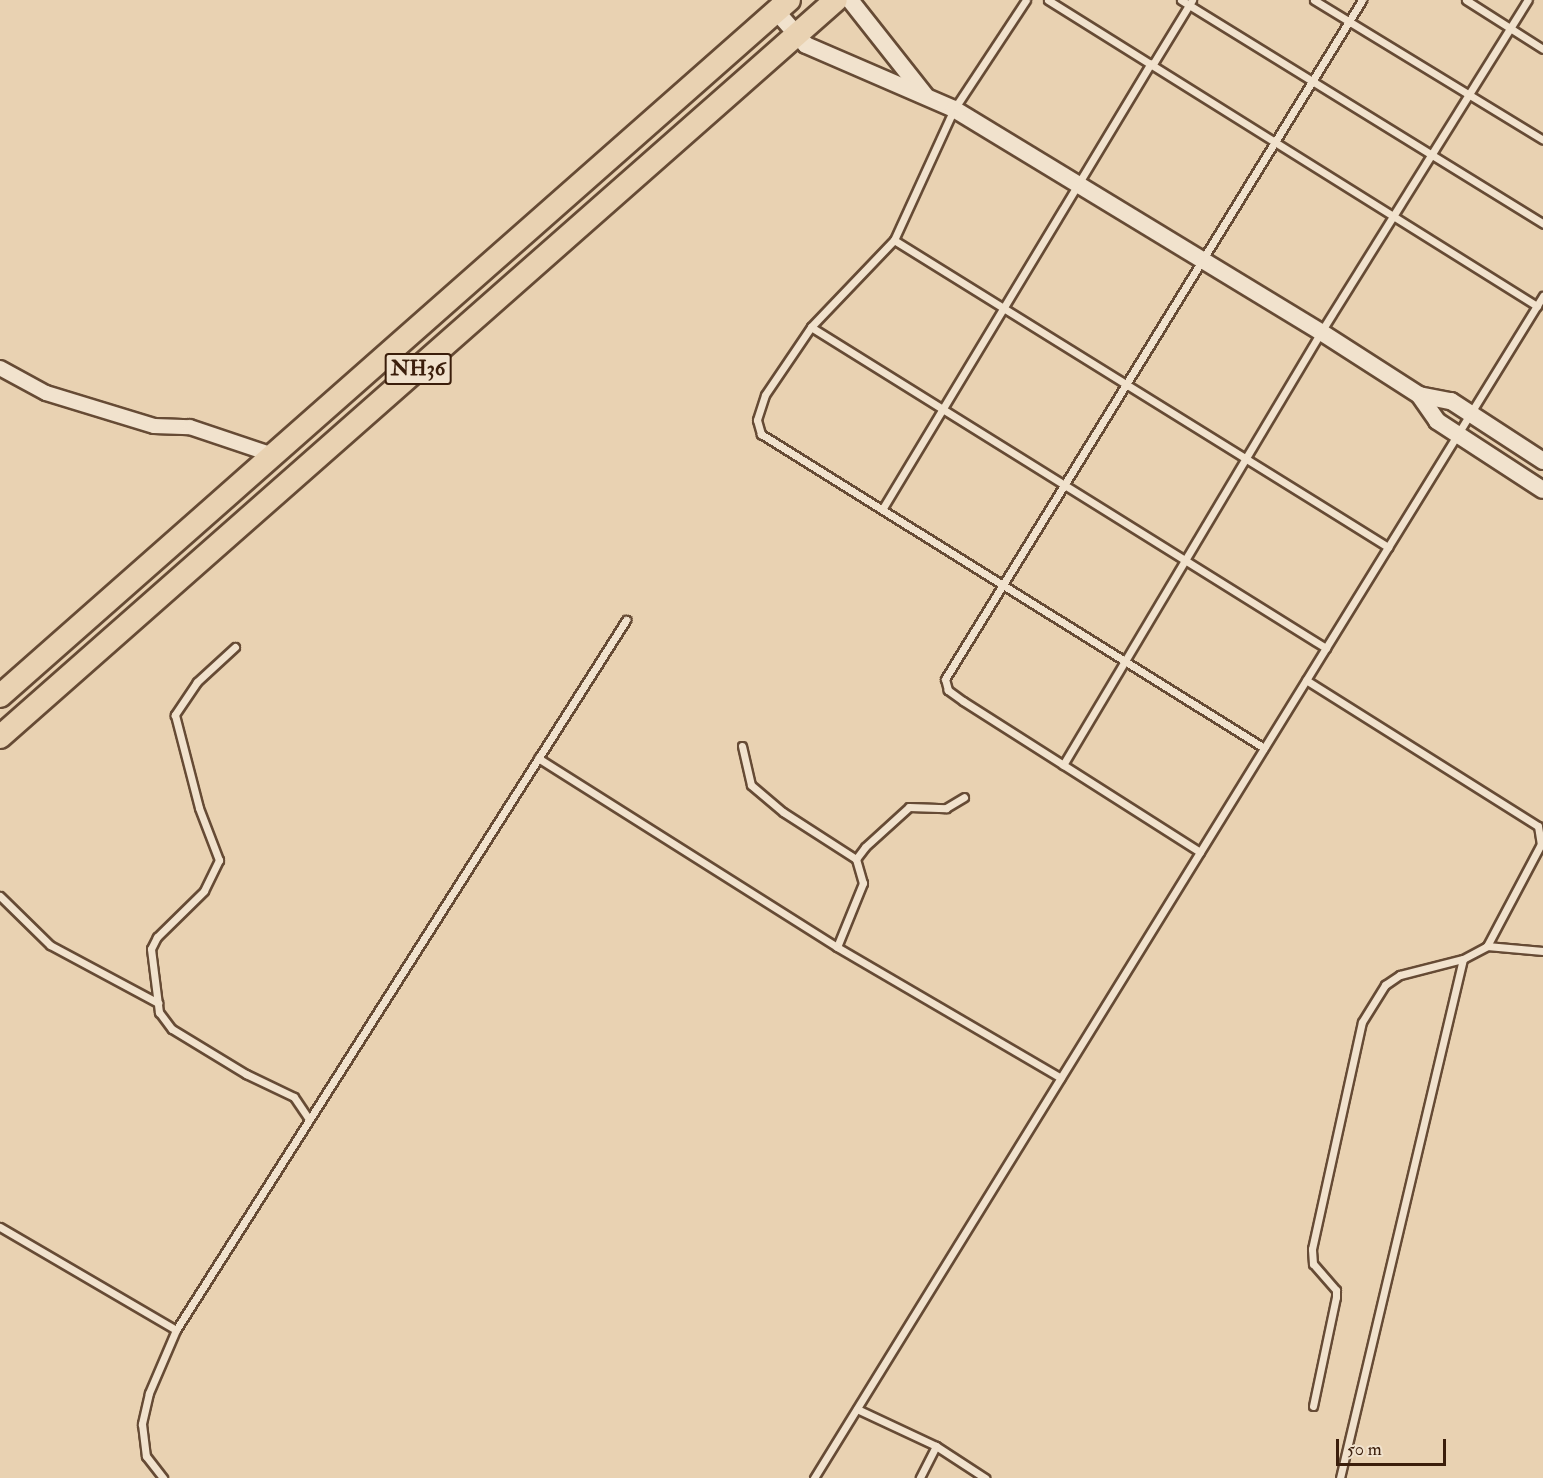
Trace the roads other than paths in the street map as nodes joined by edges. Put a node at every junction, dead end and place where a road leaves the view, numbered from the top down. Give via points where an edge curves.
1 (836, 0) edge
2 (850, 0) edge
3 (1026, 0) edge
4 (1048, 0) edge
5 (1181, 0) edge
6 (1314, 0) edge
7 (1362, 0) edge
8 (1466, 0) edge
9 (1528, 0) edge
10 (1191, 2) edge
11 (777, 4) edge
12 (1349, 21) junction
13 (1511, 28) junction
14 (795, 36) junction
15 (1543, 49) edge
16 (1151, 63) junction
17 (1315, 81) junction
18 (1470, 95) junction
19 (927, 98) junction
20 (954, 109) junction
21 (1543, 140) edge
22 (1277, 141) junction
23 (1432, 156) junction
24 (1078, 185) junction
25 (1396, 217) junction
26 (1543, 224) edge
27 (894, 240) junction
28 (1202, 260) junction
29 (1543, 296) edge
30 (1537, 306) junction
31 (1007, 307) junction
32 (811, 327) junction
33 (1321, 332) junction
34 (0, 368) edge
35 (1127, 382) junction
36 (1419, 395) junction
37 (942, 407) junction
38 (1471, 413) junction
39 (1457, 435) junction
40 (273, 455) junction
41 (1246, 459) junction
42 (1543, 461) edge
43 (1065, 483) junction
44 (1543, 490) edge
45 (882, 508) junction
46 (1388, 547) junction
47 (1187, 560) junction
48 (1003, 585) junction
49 (626, 620) dead end
50 (235, 647) dead end
51 (1326, 648) junction
52 (1125, 658) junction
53 (1306, 680) junction
54 (0, 696) edge
55 (0, 737) edge
56 (742, 746) dead end
57 (1264, 748) junction
58 (538, 758) junction
59 (1063, 765) junction
60 (964, 797) dead end
61 (1200, 852) junction
62 (856, 859) junction
63 (0, 896) edge
64 (1487, 946) junction
65 (837, 947) junction
66 (1543, 951) edge
67 (1463, 959) junction
68 (158, 1004) junction
69 (1061, 1078) junction
70 (309, 1119) junction
71 (0, 1227) edge
72 (176, 1330) junction
73 (1313, 1406) dead end
74 (857, 1409) junction
75 (936, 1446) junction
76 (163, 1478) edge
77 (814, 1478) edge
78 (920, 1478) edge
79 (985, 1478) edge
80 (1340, 1478) edge

1 - 14 highway, NH36
2 - 19 street
3 - 20 lane
4 - 16 lane
5 - 10 lane
6 - 12 lane
7 - 12 lane
8 - 13 lane
9 - 13 lane
10 - 16 lane
10 - 17 lane
11 - 14 street
11 - 40 highway, NH36
12 - 17 lane
12 - 18 lane
13 - 15 lane
13 - 18 lane
14 - 19 street via 806,45
14 - 55 highway, NH36
16 - 22 lane
16 - 24 lane
17 - 22 lane
17 - 23 lane
18 - 21 lane
18 - 23 lane
19 - 20 street
20 - 24 street
20 - 27 lane
22 - 25 lane
22 - 28 lane
23 - 25 lane
23 - 26 lane
24 - 28 street
24 - 31 lane
25 - 30 lane
25 - 33 lane
27 - 31 lane
27 - 32 lane
28 - 33 street
28 - 35 lane
29 - 30 lane
30 - 38 lane
31 - 35 lane
31 - 37 lane
32 - 37 lane
32 - 45 lane via 765,395 757,420 761,434
33 - 36 street
33 - 41 lane
34 - 40 street via 46,393 154,426 190,427
35 - 41 lane
35 - 43 lane
36 - 38 street via 1451,400
36 - 39 street via 1437,421
37 - 43 lane
37 - 45 lane
38 - 39 lane
38 - 42 street
39 - 44 street
39 - 46 lane
40 - 54 highway, NH36
41 - 46 lane
41 - 47 lane
43 - 47 lane
43 - 48 lane
45 - 48 lane
46 - 51 lane
47 - 51 lane
47 - 52 lane
48 - 52 lane
48 - 59 lane via 945,679 948,690
49 - 58 lane
50 - 68 lane via 197,682 176,715 199,808 219,860 204,891 157,937 151,949
51 - 53 lane
52 - 57 lane
52 - 59 lane
53 - 57 lane
53 - 64 lane via 1538,826 1542,844
56 - 62 lane via 751,785 783,812
57 - 61 lane
58 - 65 lane
58 - 70 lane
59 - 61 lane
60 - 62 lane via 946,808 909,807
61 - 69 lane
62 - 65 lane via 863,883
63 - 68 lane via 50,945
64 - 66 lane
64 - 67 lane
65 - 69 lane
67 - 73 lane via 1400,975 1385,985 1362,1022 1312,1249 1313,1264 1336,1290
67 - 80 lane
68 - 70 lane via 171,1029 246,1074 294,1097
69 - 74 lane
70 - 72 lane
71 - 72 lane
72 - 76 lane via 149,1394 142,1424 146,1456
74 - 75 lane
74 - 77 lane
75 - 78 lane
75 - 79 lane

